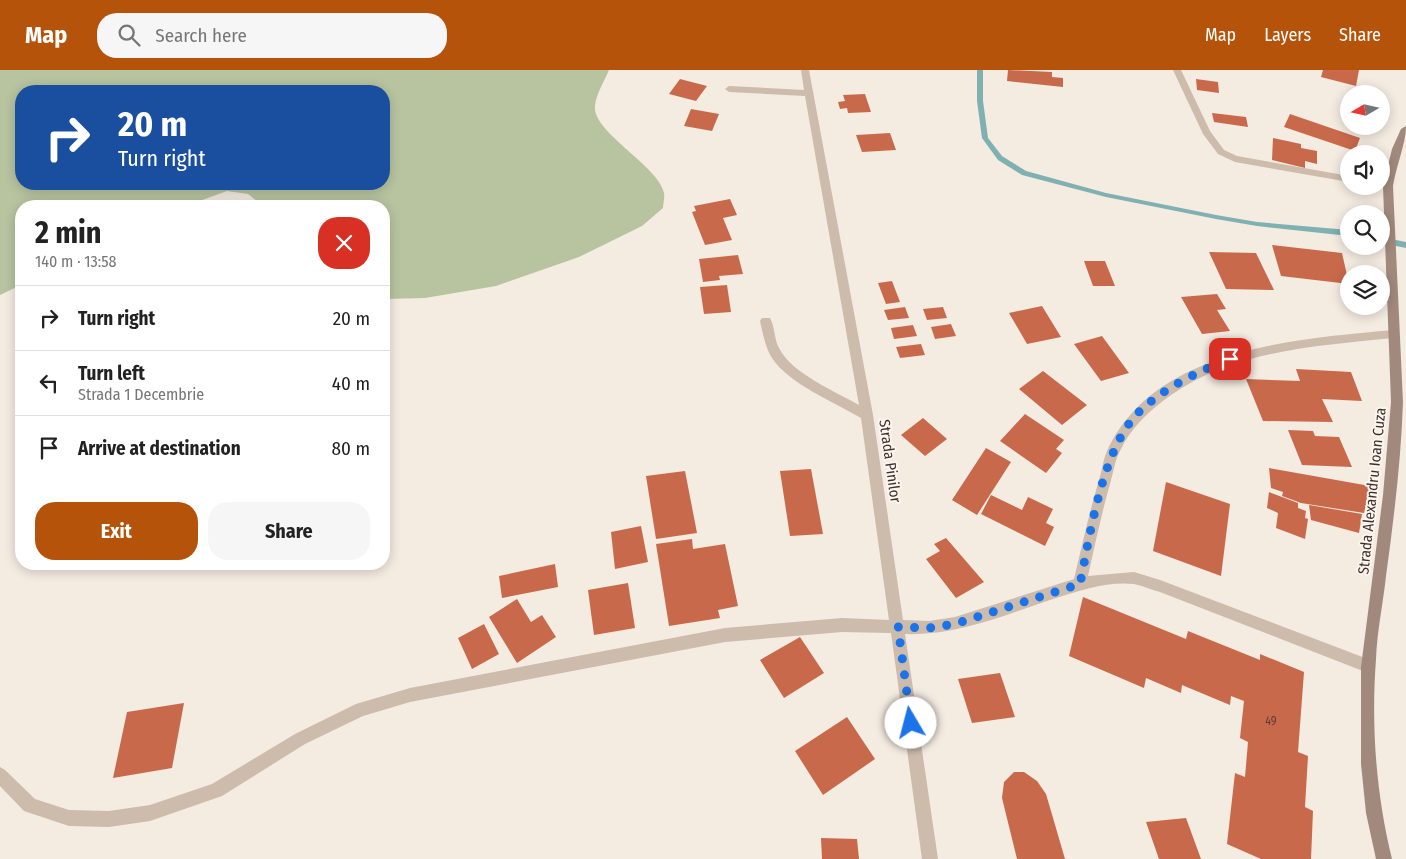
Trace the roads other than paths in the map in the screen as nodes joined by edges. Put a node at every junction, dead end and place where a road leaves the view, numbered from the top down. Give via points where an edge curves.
1 (805, 70) edge
2 (1177, 70) edge
3 (729, 89) dead end
4 (809, 93) junction
5 (1406, 129) edge
6 (1390, 168) edge
7 (1340, 178) edge
8 (1386, 195) edge
9 (766, 321) dead end
10 (1393, 334) junction
11 (867, 415) junction
12 (1080, 584) junction
13 (898, 627) junction
14 (1368, 666) junction
15 (0, 775) edge
16 (931, 857) edge
17 (1384, 859) edge

1 - 4 street, Strada Pinilor
2 - 7 street via 1206,132 1220,152 1235,160
3 - 4 street
4 - 11 street, Strada Pinilor
5 - 6 main road, Strada Alexandru Ioan Cuza
8 - 10 main road, Strada Alexandru Ioan Cuza
9 - 11 street via 770,342 789,369
10 - 12 street via 1307,343 1244,354 1204,369 1164,393 1136,416 1114,448 1096,508
10 - 14 main road, Strada Alexandru Ioan Cuza via 1396,432
11 - 13 street, Strada Pinilor
12 - 13 street via 955,624 929,628
12 - 14 street via 1134,578
13 - 15 street via 842,625 725,635 410,695 361,709 300,739 216,790 150,813 109,819 69,818 30,805
13 - 16 street, Strada Pinilor
14 - 17 main road, Strada Alexandru Ioan Cuza via 1372,793 1377,835

